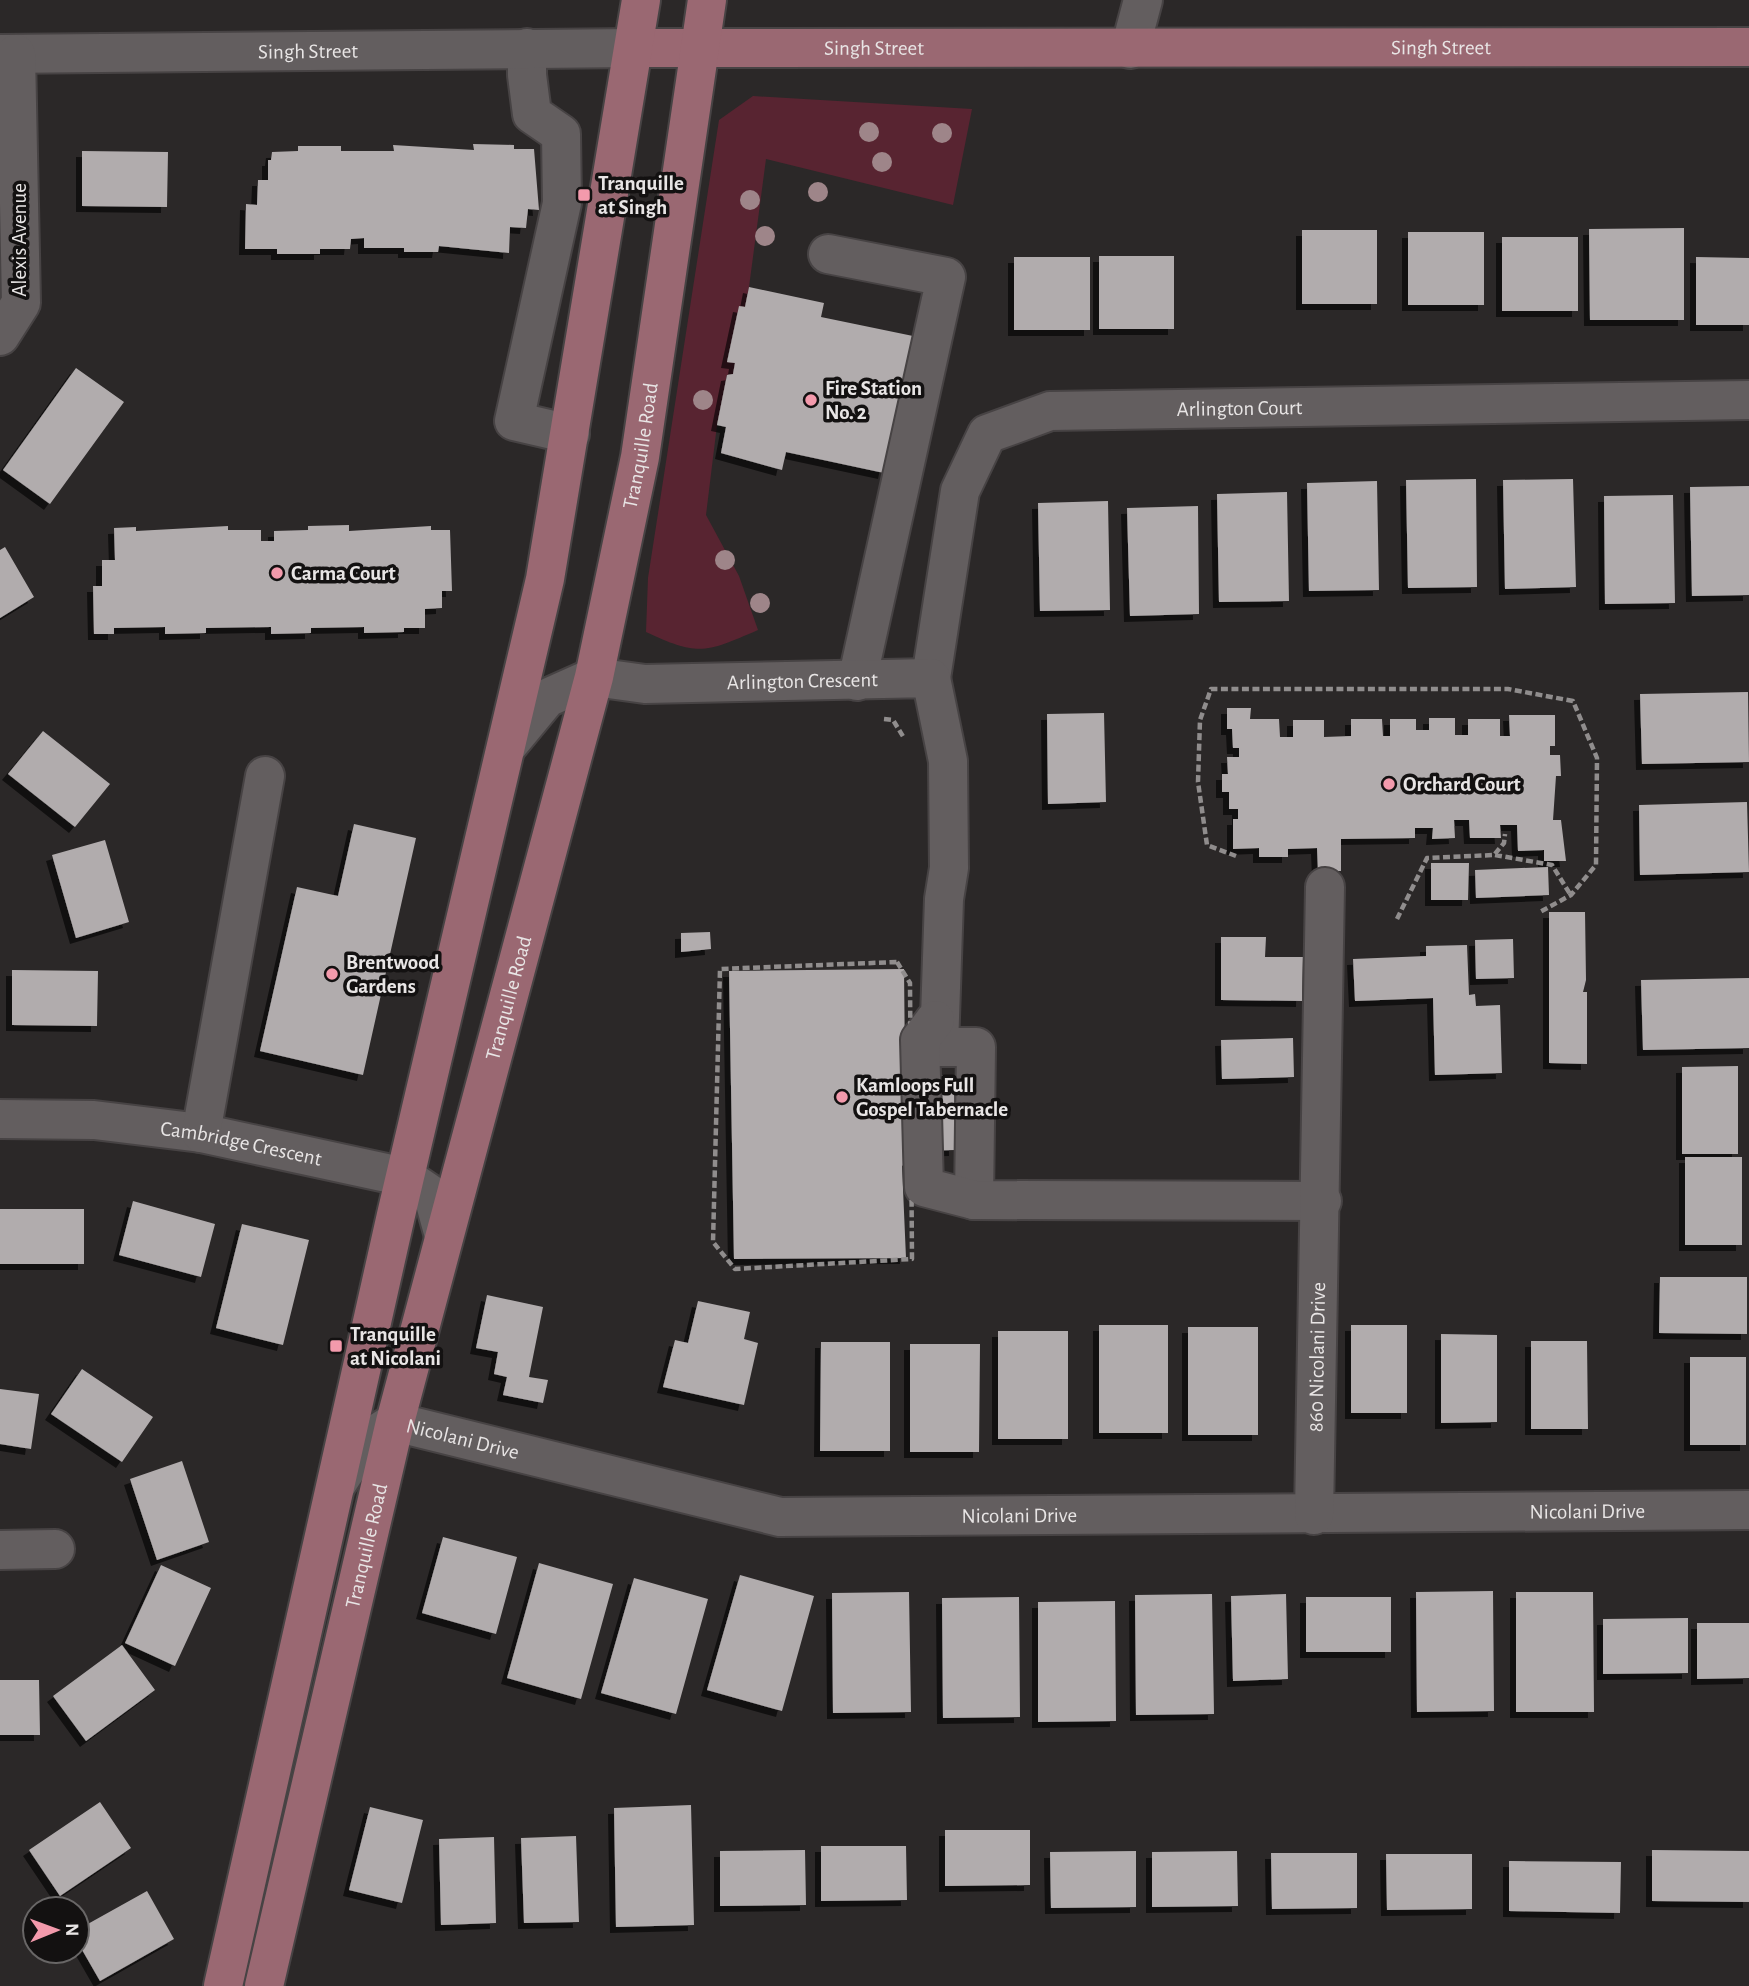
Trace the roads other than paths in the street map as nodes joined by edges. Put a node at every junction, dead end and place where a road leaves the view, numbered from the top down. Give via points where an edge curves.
1 (641, 0) edge
2 (708, 0) edge
3 (1143, 0) edge
4 (1749, 47) edge
5 (527, 48) junction
6 (634, 48) junction
7 (699, 48) junction
8 (1130, 49) junction
9 (8, 54) edge
10 (828, 254) dead end
11 (0, 336) edge
12 (1749, 400) edge
13 (570, 434) junction
14 (594, 677) junction
15 (931, 678) junction
16 (857, 681) junction
17 (509, 744) junction
18 (265, 776) dead end
19 (1325, 887) dead end
20 (940, 1014) junction
21 (0, 1118) edge
22 (201, 1133) junction
23 (405, 1177) junction
24 (974, 1200) junction
25 (1322, 1201) junction
26 (444, 1236) junction
27 (394, 1422) junction
28 (333, 1490) junction
29 (1749, 1510) edge
30 (1314, 1515) junction
31 (55, 1549) dead end
32 (0, 1550) edge
33 (227, 1985) edge
34 (264, 1986) edge

1 - 6 main road, Tranquille Road
2 - 7 main road, Tranquille Road
3 - 8 street
4 - 8 main road, Singh Street
5 - 6 street, Singh Street
5 - 9 street, Singh Street
5 - 13 street via 532,114 561,134 562,203 514,421
6 - 7 main road, Singh Street
6 - 13 main road, Tranquille Road
7 - 8 main road, Singh Street
7 - 14 main road, Tranquille Road via 640,457
9 - 11 street, Alexis Avenue via 21,303
10 - 16 street via 946,277
12 - 15 street, Arlington Court via 1050,411 988,434 960,491
13 - 17 main road, Tranquille Road
14 - 16 street, Arlington Crescent via 645,684
14 - 17 street via 547,698
14 - 26 main road, Tranquille Road
15 - 16 street, Arlington Crescent
15 - 20 street via 948,761 949,868
17 - 23 main road, Tranquille Road
18 - 22 street
19 - 25 street
20 - 24 street via 939,1047 976,1046
20 - 24 street via 920,1040 924,1187
21 - 22 street, Cambridge Crescent via 94,1120
22 - 23 street, Cambridge Crescent
23 - 26 street, Cambridge Crescent via 433,1196
23 - 28 main road, Tranquille Road
24 - 25 street
25 - 30 street, 860 Nicolani Drive
26 - 27 main road, Tranquille Road
27 - 28 street, Nicolani Drive via 365,1441
27 - 30 street, Nicolani Drive via 780,1517
27 - 34 main road, Tranquille Road
28 - 33 main road, Tranquille Road
29 - 30 street, Nicolani Drive
31 - 32 street

